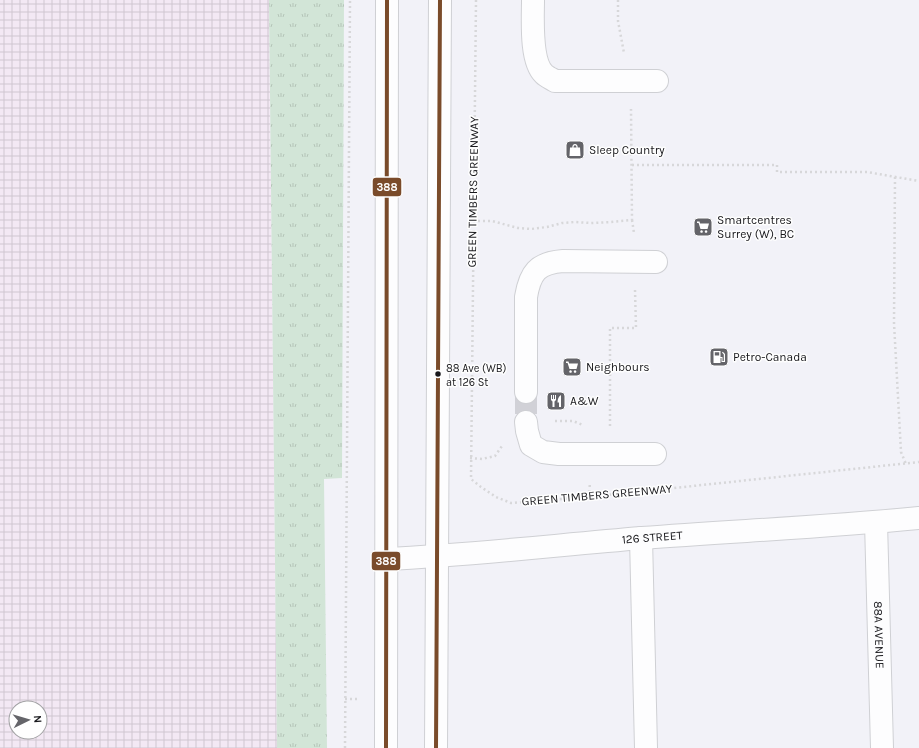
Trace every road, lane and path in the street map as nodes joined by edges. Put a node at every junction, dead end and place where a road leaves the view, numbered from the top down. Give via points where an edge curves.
1 (350, 0) edge
2 (387, 0) edge
3 (440, 0) edge
4 (476, 0) edge
5 (533, 0) edge
6 (618, 0) edge
7 (629, 81) junction
8 (657, 81) dead end
9 (632, 165) junction
10 (895, 177) junction
11 (919, 181) edge
12 (473, 221) junction
13 (646, 262) joint
14 (526, 392) tunnel mouth
15 (526, 422) tunnel mouth
16 (590, 454) junction
17 (655, 454) dead end
18 (919, 462) edge
19 (906, 464) junction
20 (589, 497) junction
21 (919, 518) edge
22 (876, 522) junction
23 (641, 538) junction
24 (437, 557) junction
25 (386, 559) junction
26 (345, 748) edge
27 (386, 748) edge
28 (436, 748) edge
29 (646, 748) edge
30 (882, 748) edge

1 - 26 path
2 - 25 main road
3 - 24 main road
4 - 12 path, GREEN TIMBERS GREENWAY
5 - 7 main road via 533,41 536,58 544,74 555,81
6 - 7 path via 618,22
7 - 8 main road
7 - 9 path
9 - 10 path via 777,165 777,172 867,172
9 - 12 path via 632,220 562,223 531,229 492,221
10 - 11 path
10 - 19 path via 894,323 900,452
12 - 20 path, GREEN TIMBERS GREENWAY via 471,479 481,488 511,503
13 - 14 main road via 551,262 535,272 529,282 526,297
13 - 16 path via 636,328 610,328 610,428 591,427
15 - 16 main road via 531,445 543,452
16 - 17 main road
16 - 20 path
18 - 19 path, GREEN TIMBERS GREENWAY
19 - 20 path, GREEN TIMBERS GREENWAY
21 - 22 main road, 126 STREET
22 - 23 main road, 126 STREET
22 - 30 main road, 88A AVENUE
23 - 24 main road, 126 STREET
23 - 29 main road
24 - 25 main road, 126 STREET
24 - 28 main road
25 - 27 main road

